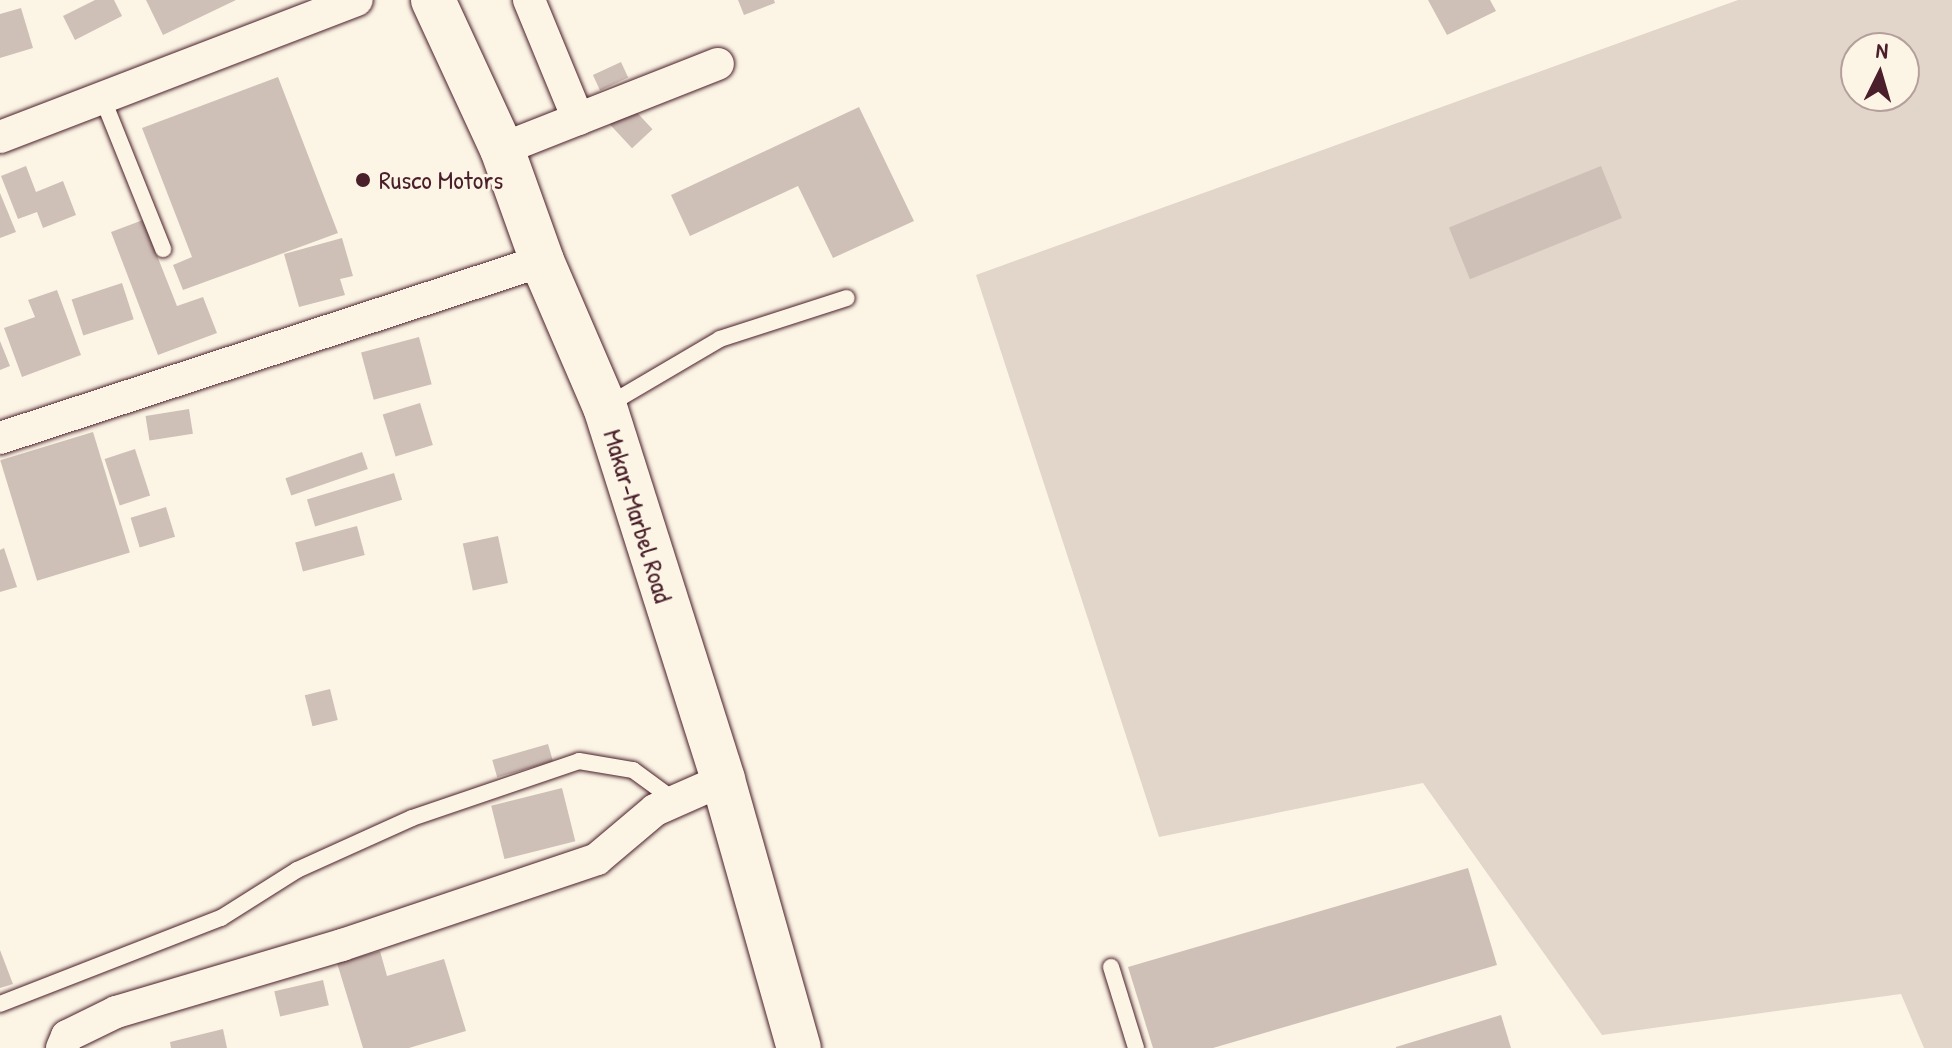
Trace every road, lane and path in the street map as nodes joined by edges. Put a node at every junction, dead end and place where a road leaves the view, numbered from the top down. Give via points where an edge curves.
1 (357, 0) edge
2 (433, 0) edge
3 (529, 0) edge
4 (718, 64) dead end
5 (102, 97) junction
6 (578, 119) junction
7 (0, 137) edge
8 (502, 149) junction
9 (163, 249) dead end
10 (542, 261) junction
11 (847, 298) dead end
12 (605, 407) junction
13 (0, 438) edge
14 (723, 780) junction
15 (674, 800) junction
16 (1111, 967) dead end
17 (0, 1004) edge
18 (62, 1048) edge
19 (799, 1048) edge
20 (1136, 1048) edge

1 - 5 street
2 - 8 main road, Makar-Marbel Road
3 - 6 street
4 - 6 street
5 - 7 street
5 - 9 lane
6 - 8 street
8 - 10 main road, Makar-Marbel Road
10 - 12 main road, Makar-Marbel Road
10 - 13 street
11 - 12 lane via 720,339
12 - 14 main road, Makar-Marbel Road
14 - 15 street
14 - 19 main road, Makar-Marbel Road
15 - 17 lane via 633,770 579,761 412,818 297,870 221,918
15 - 18 street via 597,859 342,945 116,1012 67,1036
16 - 20 lane

